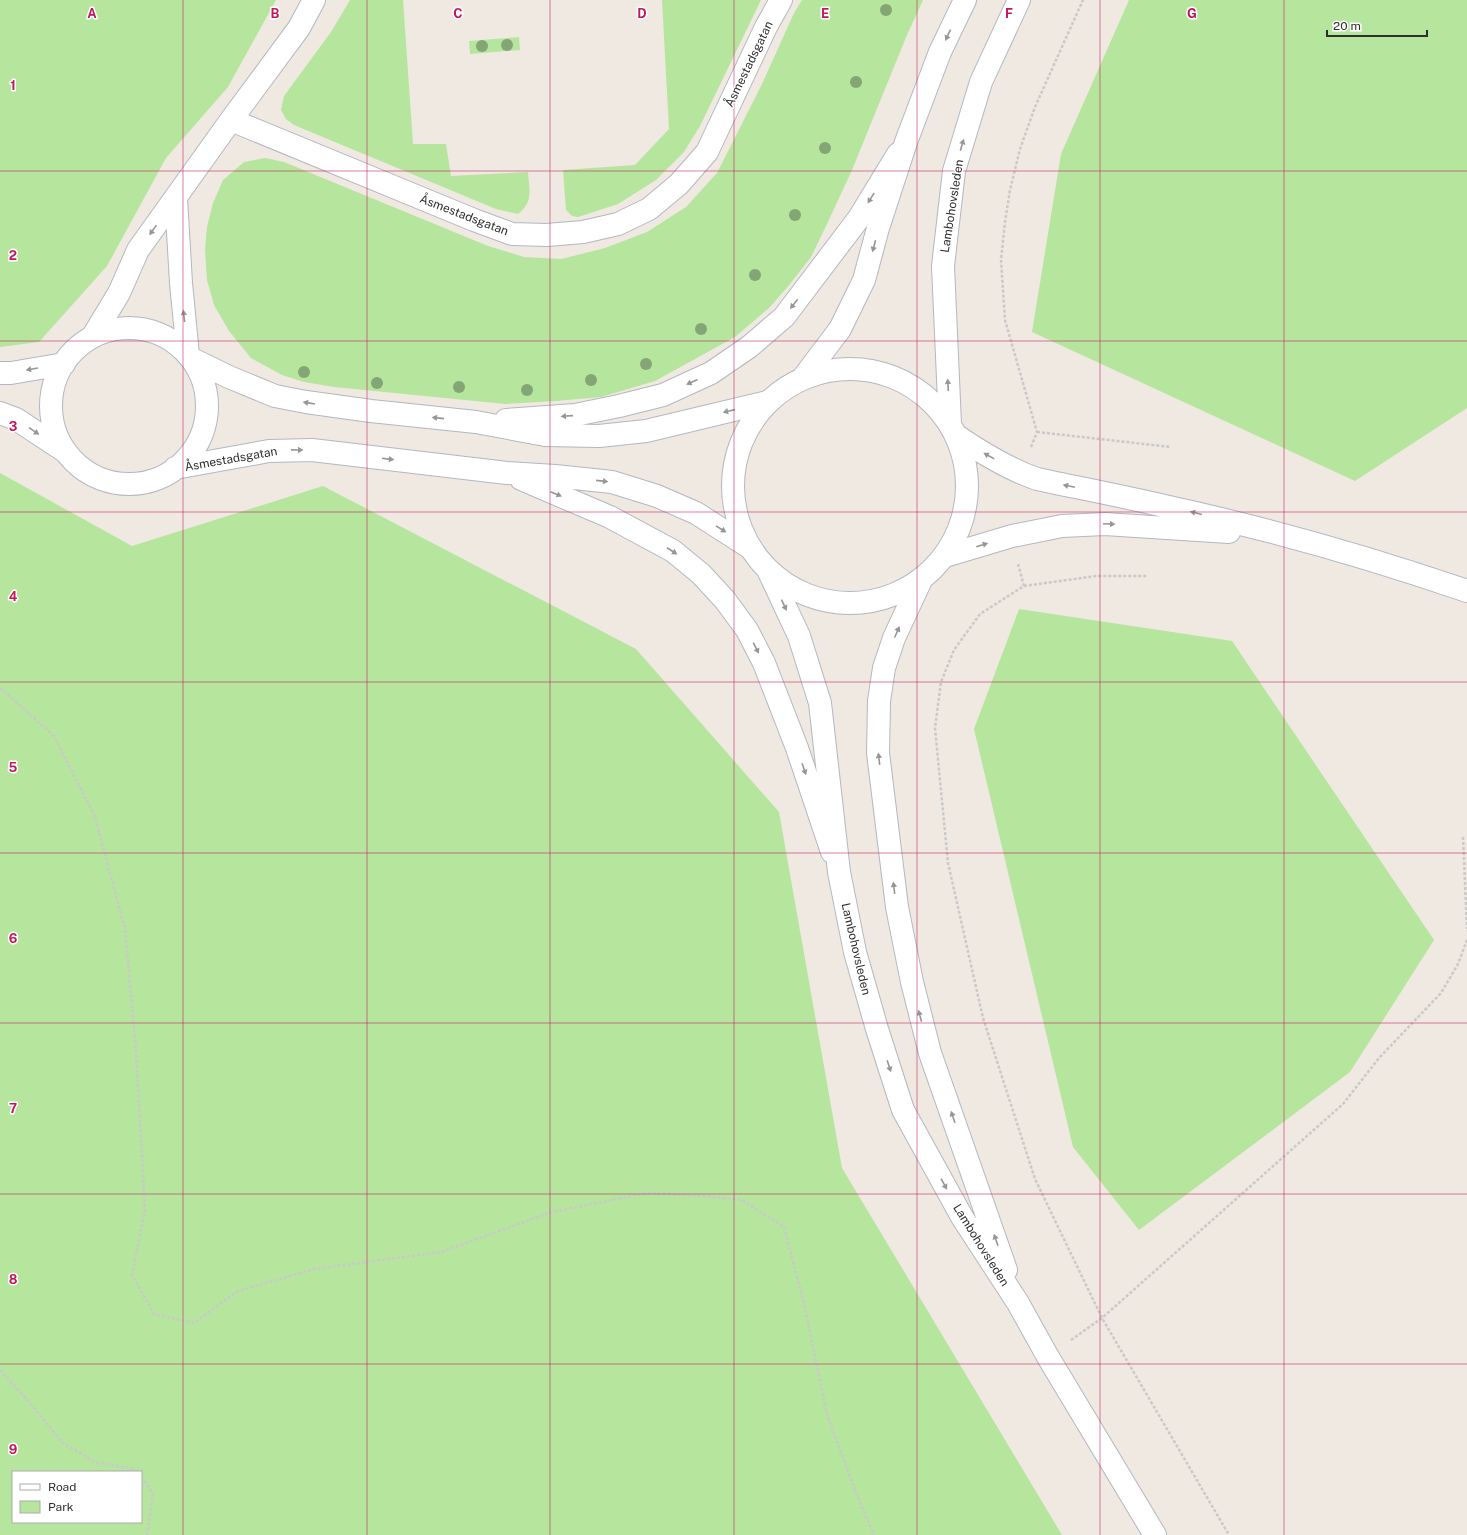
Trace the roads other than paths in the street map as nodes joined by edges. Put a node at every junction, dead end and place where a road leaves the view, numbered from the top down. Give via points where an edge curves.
1 (314, 0) edge
2 (781, 0) edge
3 (965, 0) edge
4 (1020, 0) edge
5 (230, 120) junction
6 (906, 142) junction
7 (176, 198) junction
8 (93, 336) junction
9 (190, 357) junction
10 (64, 364) junction
11 (0, 373) edge
12 (803, 378) junction
13 (767, 402) junction
14 (0, 413) edge
15 (476, 422) junction
16 (953, 430) junction
17 (67, 453) junction
18 (176, 468) junction
19 (507, 473) junction
20 (1288, 536) junction
21 (749, 547) junction
22 (945, 556) junction
23 (768, 570) junction
24 (920, 580) junction
25 (1467, 591) edge
26 (839, 872) junction
27 (1018, 1303) junction
28 (1155, 1535) edge

1 - 5 street via 299,28
2 - 5 street, Åsmestadsgatan via 708,152 679,184 649,209 618,224 583,232 512,234
3 -> 6 street via 940,52
16 -> 4 street, Lambohovsleden via 943,266 954,171 981,82
5 - 7 street
6 -> 12 street via 864,280 840,329
6 -> 15 street via 859,218 784,317 749,347 711,373 663,395 619,406 575,415
7 -> 8 street via 138,250 119,293
9 -> 7 street via 181,283
8 - 9 street via 119,328 147,329 172,340
8 - 10 street via 72,353
15 -> 9 street via 371,411 275,396
9 - 18 street via 200,372 205,387 206,417 203,432 196,446
10 -> 11 street
10 - 17 street via 56,378 51,409 55,430
12 - 13 street via 784,388
12 - 16 street via 826,370 850,368 870,369 890,375 921,391 941,410
13 -> 15 street via 646,430 599,436 545,436
13 - 21 street via 743,437 734,468 732,492 736,516
14 -> 17 street via 16,419
20 -> 16 street via 1165,506 1036,479 977,449
16 - 22 street via 964,452 968,492 961,527
17 - 18 street via 94,475 127,484 160,477
18 -> 19 street, Åsmestadsgatan via 269,451 312,450
19 -> 21 street, Åsmestadsgatan via 612,482 657,496 696,513
19 -> 26 street via 610,517 673,551 702,574 725,600 747,630 764,663 797,748
22 -> 20 street via 1012,536 1062,526 1104,524
20 - 25 street
21 - 23 street
22 - 24 street
23 - 24 street via 787,586 809,597 840,603 867,603 894,595
23 -> 26 street, Lambohovsleden via 799,636 820,703
27 -> 24 street, Lambohovsleden via 930,1053 897,907 878,753 879,701 884,668 894,638
26 -> 27 street, Lambohovsleden via 855,952 903,1110 962,1217
27 - 28 street, Lambohovsleden

